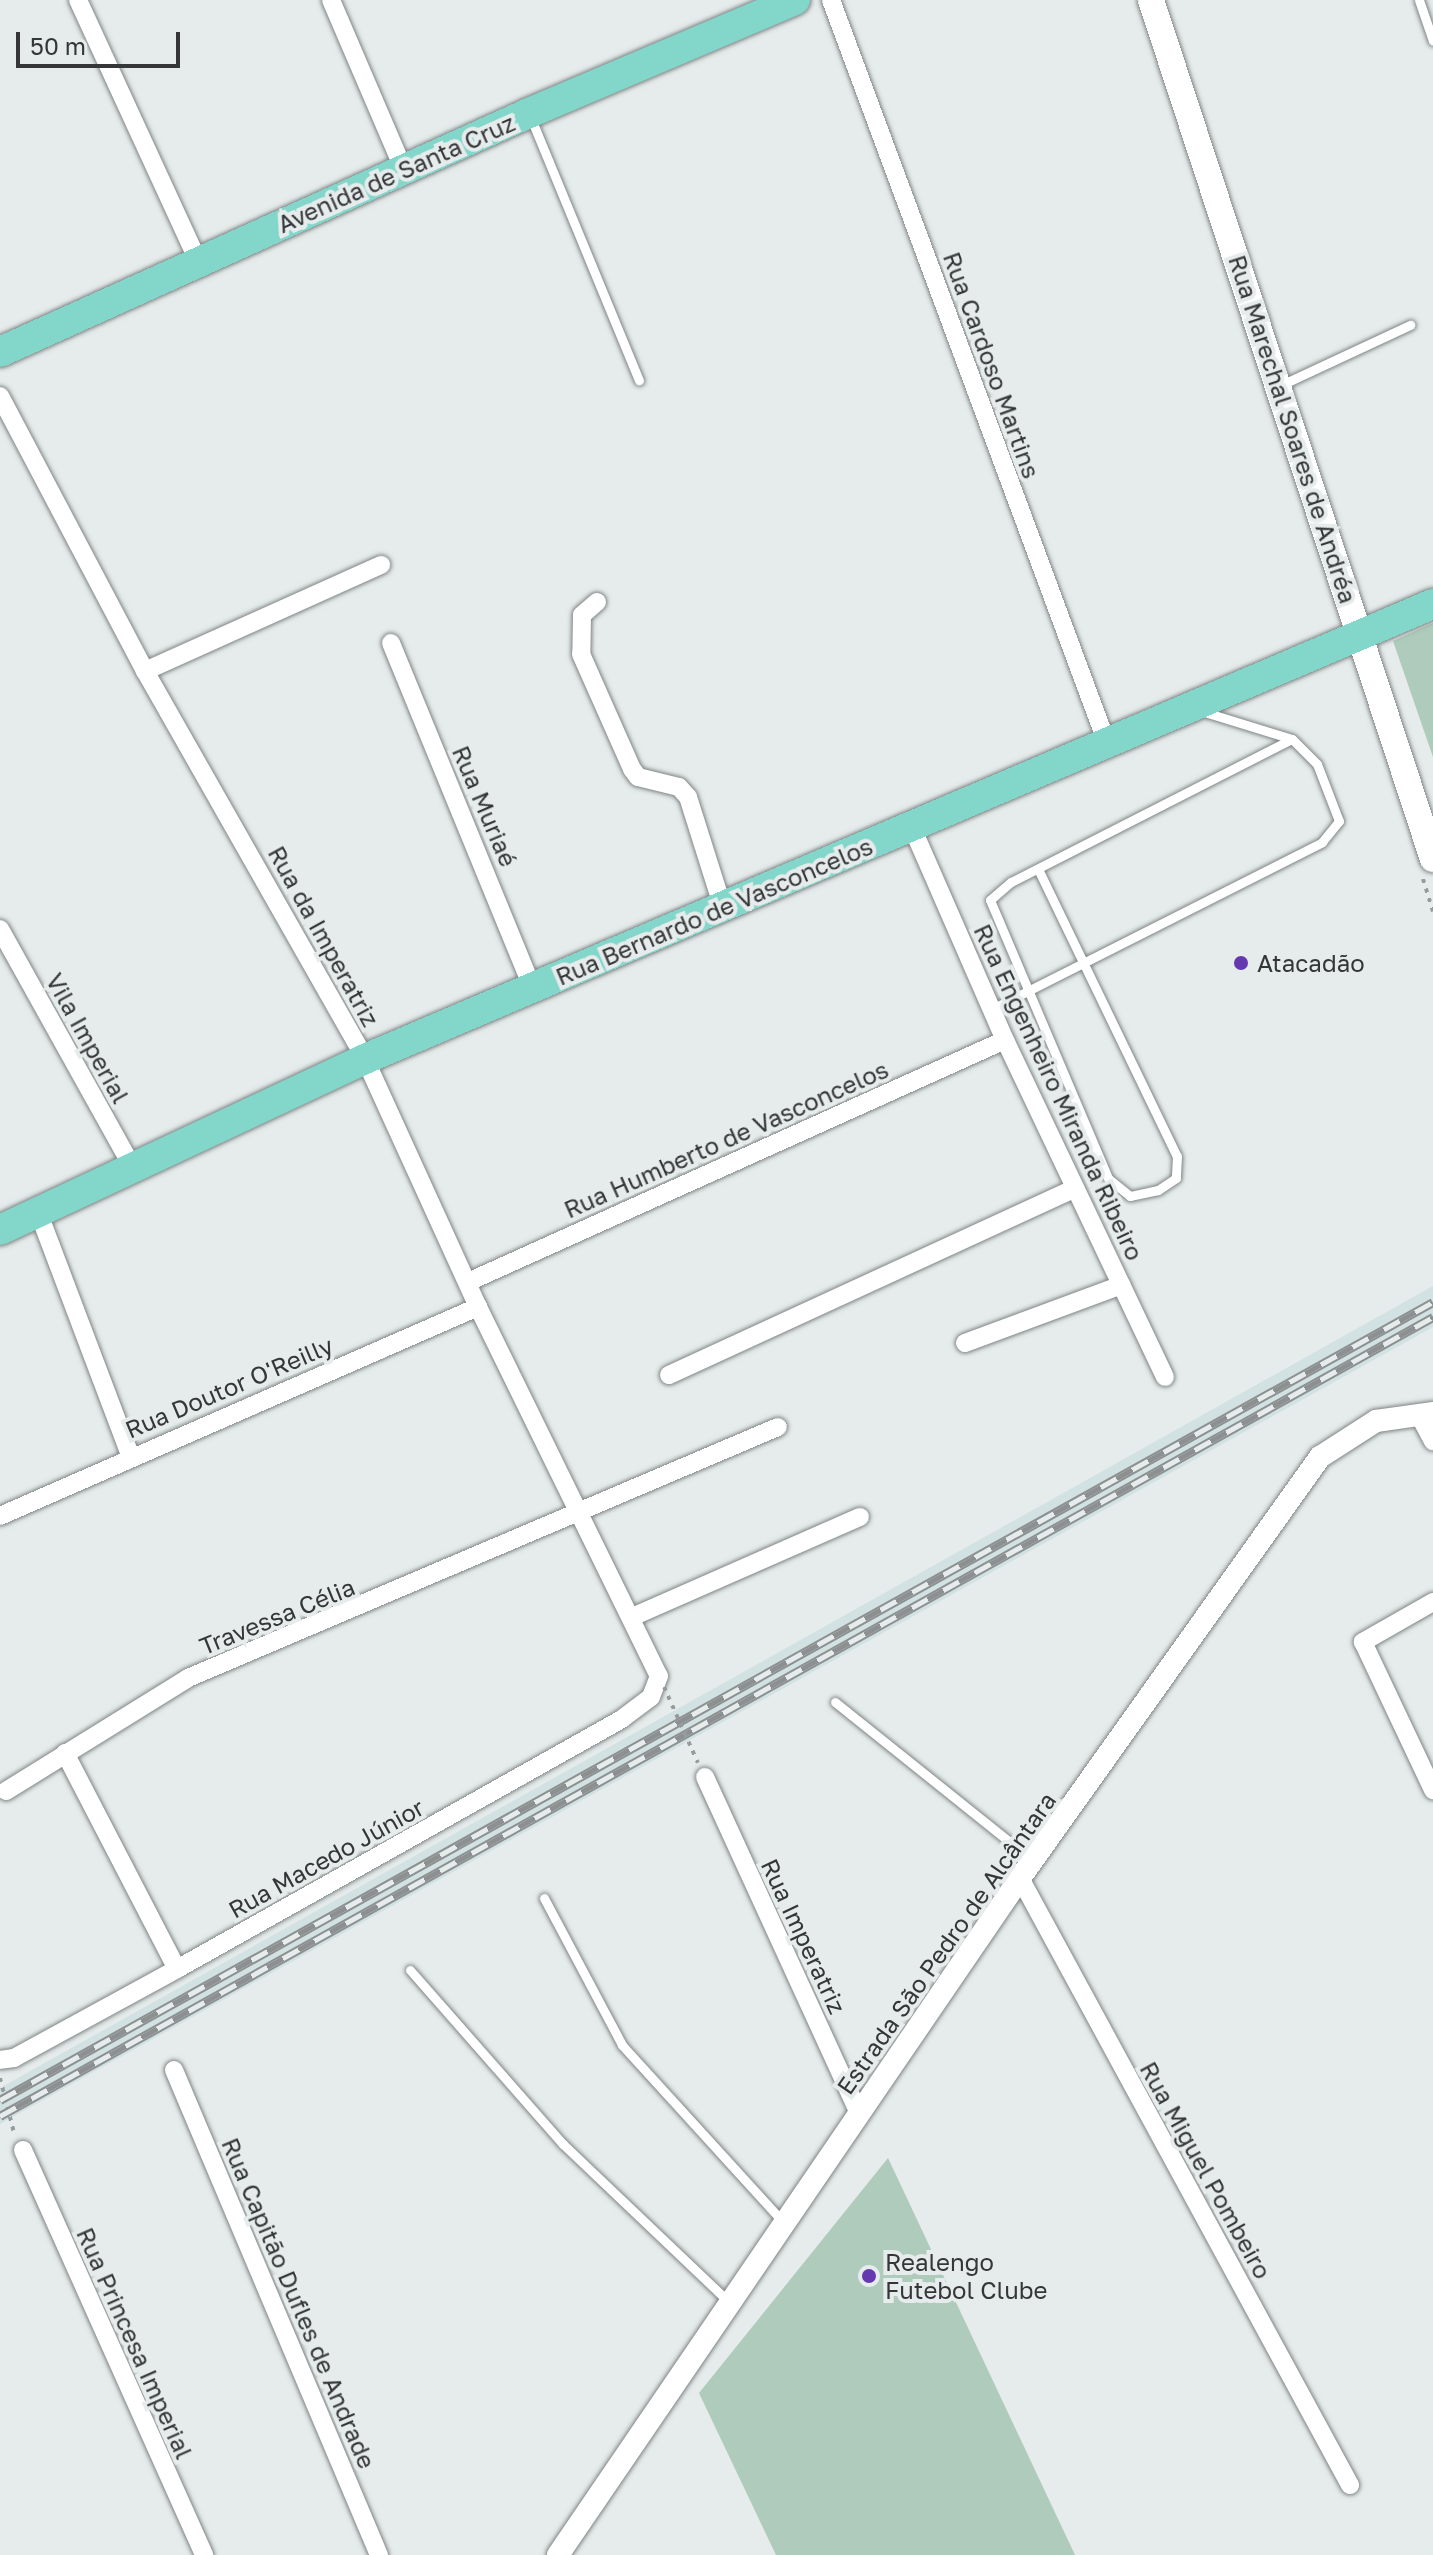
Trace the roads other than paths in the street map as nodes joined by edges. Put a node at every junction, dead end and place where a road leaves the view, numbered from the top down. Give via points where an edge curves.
1 (78, 0) edge
2 (331, 0) edge
3 (795, 0) edge
4 (831, 0) edge
5 (1151, 0) edge
6 (1419, 0) edge
7 (1433, 41) edge
8 (529, 113) junction
9 (404, 170) junction
10 (199, 263) junction
11 (1410, 325) dead end
12 (0, 352) edge
13 (639, 380) dead end
14 (1279, 386) junction
15 (0, 396) edge
16 (381, 565) dead end
17 (597, 602) dead end
18 (1433, 604) edge
19 (1362, 634) junction
20 (391, 643) dead end
21 (145, 671) junction
22 (1194, 709) junction
23 (1292, 739) junction
24 (1108, 746) junction
25 (911, 825) junction
26 (1433, 859) edge
27 (1038, 869) junction
28 (723, 908) junction
29 (0, 929) edge
30 (1082, 963) junction
31 (533, 989) junction
32 (1029, 990) junction
33 (991, 1009) junction
34 (1005, 1040) junction
35 (365, 1059) junction
36 (134, 1170) junction
37 (1075, 1188) junction
38 (39, 1214) junction
39 (0, 1230) edge
40 (468, 1282) junction
41 (1122, 1285) junction
42 (478, 1307) junction
43 (965, 1343) dead end
44 (669, 1375) dead end
45 (1165, 1377) dead end
46 (1426, 1414) edge
47 (778, 1427) dead end
48 (1433, 1441) edge
49 (130, 1455) junction
50 (579, 1513) junction
51 (0, 1516) edge
52 (860, 1517) dead end
53 (1433, 1602) edge
54 (632, 1617) junction
55 (662, 1682) joint
56 (835, 1702) dead end
57 (65, 1753) junction
58 (702, 1770) road end
59 (1433, 1790) edge
60 (6, 1791) dead end
61 (1026, 1870) junction
62 (544, 1898) dead end
63 (177, 1969) junction
64 (410, 1970) dead end
65 (0, 2060) edge
66 (174, 2070) dead end
67 (859, 2114) junction
68 (23, 2150) road end
69 (784, 2223) junction
70 (729, 2302) junction
71 (1350, 2485) dead end
72 (204, 2555) edge
73 (379, 2555) edge
74 (558, 2555) edge

1 - 10 street
2 - 9 street
3 - 8 main road, Avenida de Santa Cruz
4 - 24 street, Rua Cardoso Martins
5 - 14 main road, Rua Marechal Soares de Andréa
6 - 7 lane
8 - 9 main road, Avenida de Santa Cruz
8 - 13 lane
9 - 10 main road, Avenida de Santa Cruz
10 - 12 main road, Avenida de Santa Cruz
11 - 14 lane
14 - 19 main road, Rua Marechal Soares de Andréa
15 - 21 street, Rua da Imperatriz
16 - 21 street
17 - 28 street via 582,615 581,654 632,769 638,777 679,787 688,797
18 - 19 main road, Rua Bernardo de Vasconcelos
19 - 22 main road, Rua Bernardo de Vasconcelos
19 - 26 main road, Rua Marechal Soares de Andréa
20 - 31 street, Rua Muriaé
21 - 35 street, Rua da Imperatriz
22 - 23 lane
22 - 24 main road, Rua Bernardo de Vasconcelos
23 - 27 lane
23 - 30 lane via 1317,764 1339,810 1339,821 1322,842
24 - 25 main road, Rua Bernardo de Vasconcelos
25 - 28 main road, Rua Bernardo de Vasconcelos
25 - 33 street, Rua Engenheiro Miranda Ribeiro
27 - 30 lane
27 - 32 lane via 990,900
28 - 31 main road, Rua Bernardo de Vasconcelos
29 - 36 street, Vila Imperial
30 - 32 lane
30 - 32 lane via 1177,1156 1176,1178 1158,1190 1130,1196 1108,1178
31 - 35 main road, Rua Bernardo de Vasconcelos
32 - 33 lane
33 - 34 street, Rua Engenheiro Miranda Ribeiro
34 - 37 street, Rua Engenheiro Miranda Ribeiro
34 - 40 street, Rua Humberto de Vasconcelos
35 - 36 main road, Rua Bernardo de Vasconcelos
35 - 40 street, Rua da Imperatriz
36 - 38 main road, Rua Bernardo de Vasconcelos
37 - 41 street, Rua Engenheiro Miranda Ribeiro
37 - 44 street
38 - 39 main road, Rua Bernardo de Vasconcelos
38 - 49 street
40 - 42 street, Rua da Imperatriz
41 - 43 street
41 - 45 street, Rua Engenheiro Miranda Ribeiro
42 - 49 street, Rua Doutor O'Reilly
42 - 50 street, Rua da Imperatriz
46 - 48 street
46 - 61 street, Estrada São Pedro de Alcântara via 1376,1421 1320,1457
47 - 50 street
49 - 51 street, Rua Doutor O'Reilly
50 - 54 street, Rua da Imperatriz
50 - 57 street, Travessa Célia via 188,1678
52 - 54 street
53 - 59 street via 1363,1642
54 - 55 street, Rua da Imperatriz
55 - 63 street, Rua Macedo Júnior via 622,1719
56 - 61 lane
57 - 60 street, Travessa Célia
57 - 63 street
58 - 67 street, Rua Imperatriz
61 - 67 street, Estrada São Pedro de Alcântara
61 - 71 street, Rua Miguel Pombeiro
62 - 69 lane via 622,2045
63 - 65 street, Rua Macedo Júnior via 14,2058
64 - 70 lane via 563,2144
66 - 73 street, Rua Capitão Dufles de Andrade
67 - 69 street, Estrada São Pedro de Alcântara
68 - 72 street, Rua Princesa Imperial
69 - 70 street, Estrada São Pedro de Alcântara
70 - 74 street, Estrada São Pedro de Alcântara

